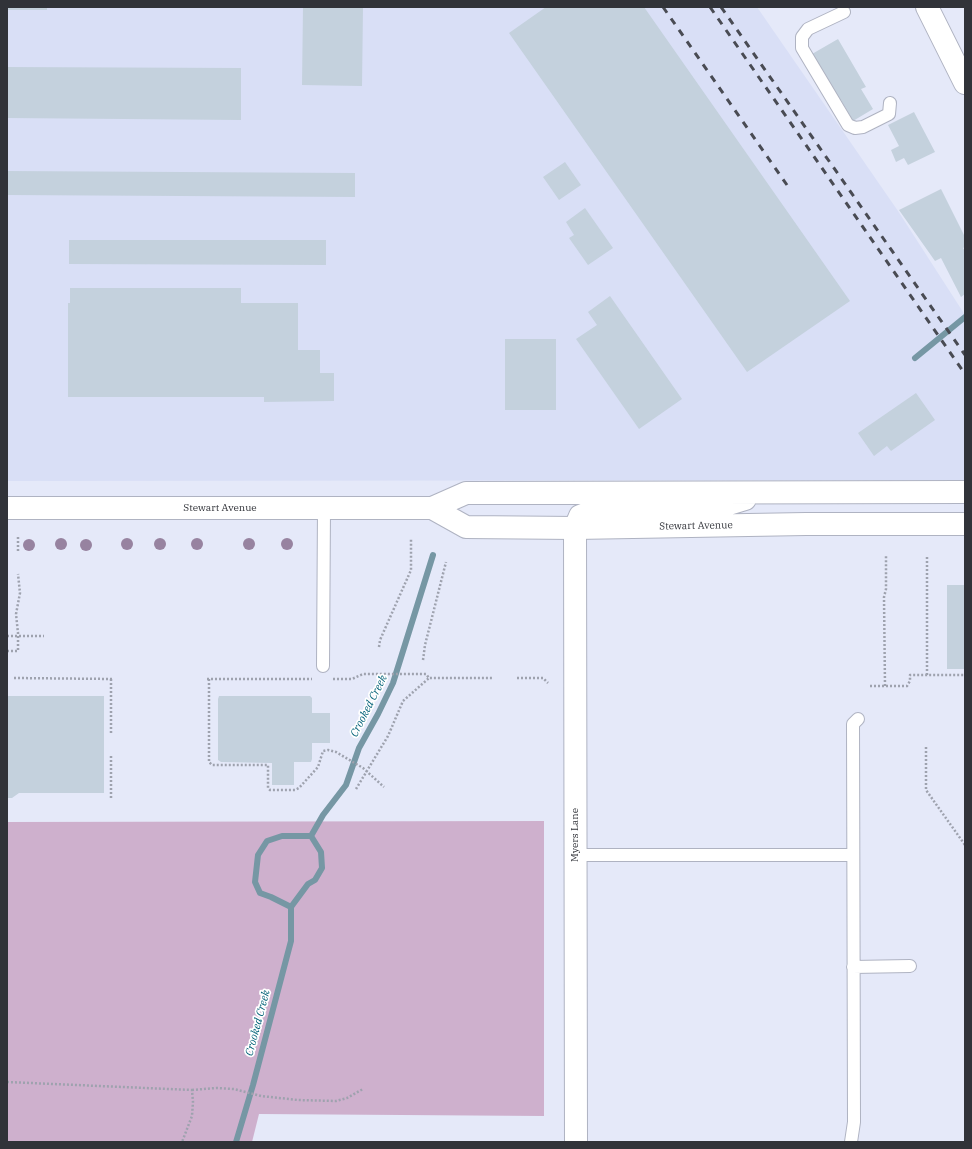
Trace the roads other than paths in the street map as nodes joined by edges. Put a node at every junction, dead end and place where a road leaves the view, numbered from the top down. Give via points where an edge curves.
1 (927, 7) edge
2 (844, 12) dead end
3 (965, 83) edge
4 (890, 103) dead end
5 (769, 492) junction
6 (965, 492) edge
7 (7, 508) edge
8 (324, 508) junction
9 (432, 508) junction
10 (965, 524) edge
11 (575, 528) junction
12 (323, 666) dead end
13 (858, 719) dead end
14 (575, 855) junction
15 (853, 855) junction
16 (910, 966) dead end
17 (853, 967) junction
18 (576, 1142) edge
19 (851, 1142) edge

1 - 3 main road
2 - 4 lane via 808,29 802,37 802,48 848,125 855,128 863,127 889,114
5 - 6 main road, Stewart Avenue
5 - 9 main road, Stewart Avenue via 466,493
5 - 11 main road via 708,510 593,511 580,516
7 - 8 main road, Stewart Avenue
8 - 9 main road, Stewart Avenue
8 - 12 lane
9 - 11 main road, Stewart Avenue via 466,527
10 - 11 main road, Stewart Avenue
11 - 14 main road, Myers Lane
13 - 15 lane via 853,724
14 - 15 lane
14 - 18 main road, Myers Lane
15 - 17 lane
16 - 17 lane
17 - 19 lane via 854,1122

